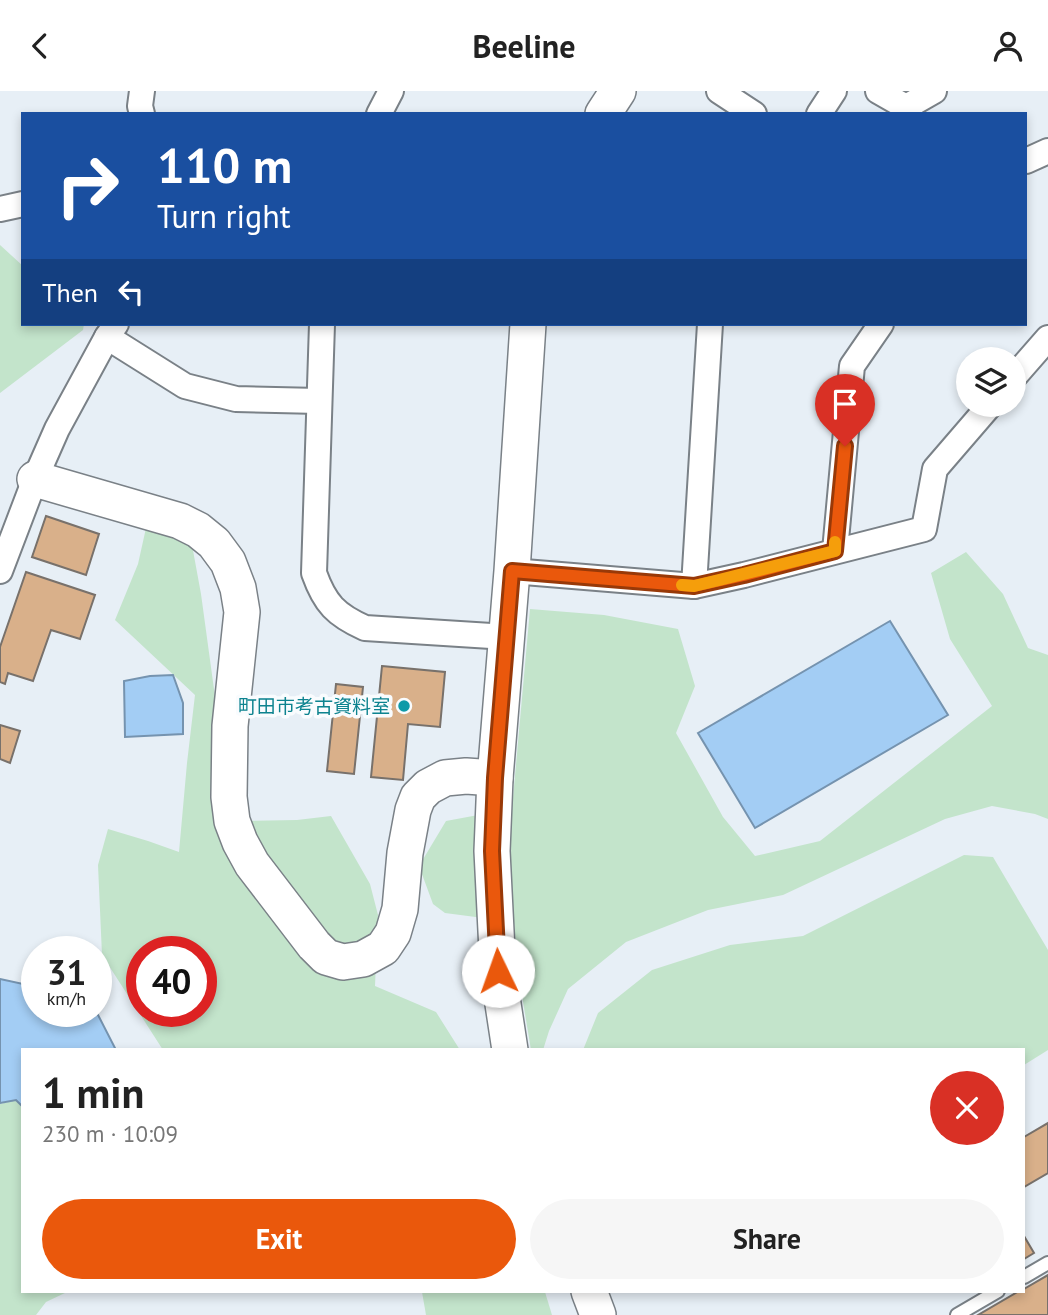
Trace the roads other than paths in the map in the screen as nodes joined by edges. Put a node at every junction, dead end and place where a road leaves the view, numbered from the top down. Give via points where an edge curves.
1 (142, 91) edge
2 (391, 91) edge
3 (618, 91) edge
4 (719, 91) edge
5 (834, 91) edge
6 (878, 91) edge
7 (934, 91) edge
8 (908, 110) edge
9 (142, 112) edge
10 (380, 112) edge
11 (604, 112) edge
12 (751, 112) edge
13 (820, 112) edge
14 (1048, 151) edge
15 (1027, 161) edge
16 (21, 204) edge
17 (0, 209) edge
18 (322, 326) edge
19 (528, 326) edge
20 (710, 326) edge
21 (880, 326) edge
22 (111, 330) edge
23 (1048, 338) edge
24 (1026, 363) edge
25 (318, 401) junction
26 (980, 417) edge
27 (35, 479) junction
28 (835, 551) junction
29 (0, 571) edge
30 (512, 571) junction
31 (694, 586) junction
32 (507, 637) junction
33 (495, 778) junction
34 (510, 1048) edge
35 (1048, 1263) edge
36 (1025, 1276) edge
37 (590, 1293) edge
38 (995, 1293) edge
39 (598, 1315) edge
40 (957, 1315) edge

1 - 9 street
2 - 10 street
3 - 11 street
4 - 12 street
5 - 13 street
6 - 8 street
7 - 8 street
14 - 15 street
16 - 17 street
18 - 25 street
19 - 30 street
20 - 31 street
21 - 28 street via 852,366
22 - 25 street via 185,386 236,399
22 - 27 street
23 - 24 street
25 - 32 street via 314,573 321,594 335,611 365,628
26 - 28 street via 935,469 924,529
27 - 29 street
27 - 33 street via 180,521 214,543 228,562 242,613 230,726 232,821 252,864 326,957 343,962 363,959 383,948 393,933 418,797 445,778
28 - 31 street
30 - 31 street
30 - 32 street
32 - 33 street
33 - 34 street via 492,851 498,971
35 - 36 lane
37 - 39 street
38 - 40 lane

